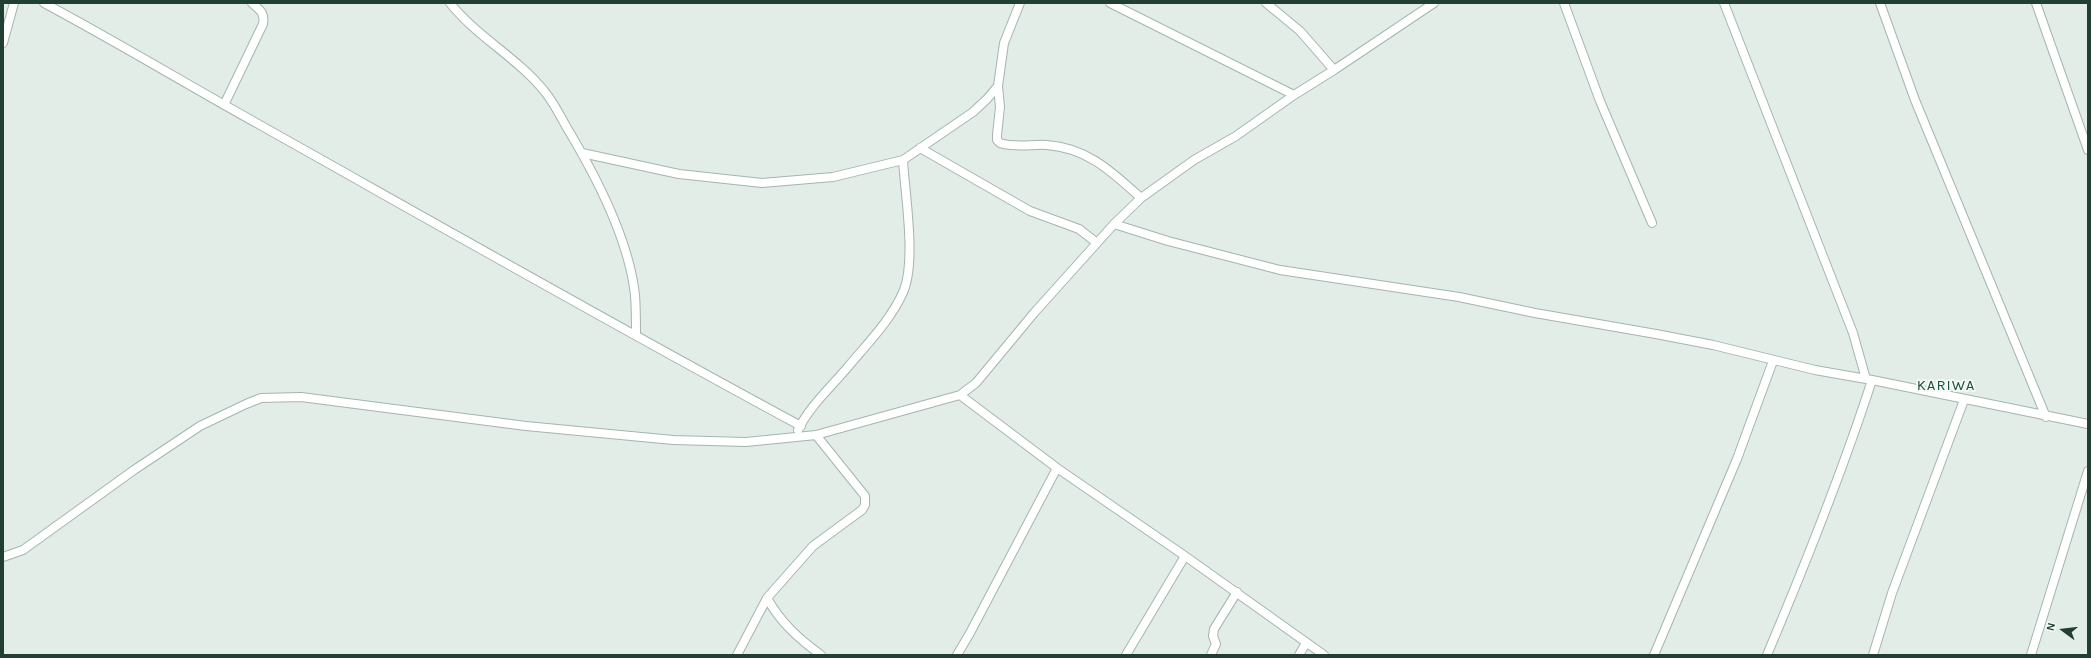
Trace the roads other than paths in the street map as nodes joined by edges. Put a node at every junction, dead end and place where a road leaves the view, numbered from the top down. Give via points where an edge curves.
1 (14, 3) edge
2 (44, 3) edge
3 (252, 3) edge
4 (450, 3) edge
5 (1020, 3) edge
6 (1110, 3) edge
7 (1266, 3) edge
8 (1434, 3) edge
9 (1564, 3) edge
10 (1724, 3) edge
11 (1880, 3) edge
12 (2036, 3) edge
13 (1426, 5) edge
14 (3, 43) edge
15 (1334, 70) junction
16 (998, 86) junction
17 (1294, 95) junction
18 (224, 105) junction
19 (920, 148) junction
20 (2088, 150) edge
21 (582, 154) junction
22 (902, 160) junction
23 (1141, 198) junction
24 (1652, 223) dead end
25 (1114, 224) junction
26 (1097, 243) junction
27 (636, 335) junction
28 (1773, 361) junction
29 (1869, 379) junction
30 (960, 395) junction
31 (1964, 400) junction
32 (2046, 417) junction
33 (2088, 424) edge
34 (800, 426) junction
35 (816, 435) junction
36 (795, 437) junction
37 (1057, 468) junction
38 (2088, 471) edge
39 (1186, 556) junction
40 (3, 557) edge
41 (1237, 592) junction
42 (767, 598) junction
43 (1306, 643) junction
44 (737, 655) edge
45 (820, 655) edge
46 (957, 655) edge
47 (1126, 655) edge
48 (1211, 655) edge
49 (1299, 655) edge
50 (1324, 655) edge
51 (1654, 655) edge
52 (1767, 655) edge
53 (1873, 655) edge
54 (2031, 655) edge

1 - 14 street
2 - 18 street via 110,38
3 - 18 street via 262,12 263,24
4 - 21 street via 546,92
5 - 16 street via 1004,43
6 - 17 street
7 - 15 street via 1300,31
8 - 13 street
9 - 24 street via 1600,100
10 - 29 street
11 - 32 street via 1920,114
12 - 20 street
13 - 15 street
15 - 17 street
16 - 19 street via 973,112
16 - 23 street via 1000,107 997,140 1000,143 1047,145 1075,151 1101,163
17 - 23 street
18 - 27 street
19 - 22 street
19 - 26 street via 1030,211 1079,229
21 - 22 street via 679,174 762,183 833,177
21 - 27 street via 606,200 621,240 635,294
22 - 34 street via 910,255 904,290 893,310
23 - 25 street
25 - 26 street
25 - 28 street via 1280,270 1459,297 1713,345
26 - 30 street via 976,383
27 - 34 street
28 - 29 street
28 - 51 street via 1731,474
29 - 31 street
29 - 52 street via 1857,427
30 - 35 street
30 - 37 street
31 - 32 street
31 - 53 street via 1892,593
32 - 33 street
34 - 36 street
35 - 36 street
35 - 42 street via 864,496 865,505 862,510 813,546
36 - 40 street via 746,442 673,440 526,426 301,397 261,398 200,426 23,550
37 - 39 street
37 - 46 street
38 - 54 street
39 - 41 street
39 - 47 street
41 - 43 street
41 - 48 street via 1214,629 1216,644
42 - 44 street
42 - 45 street via 774,612 787,627
43 - 49 street
43 - 50 street

